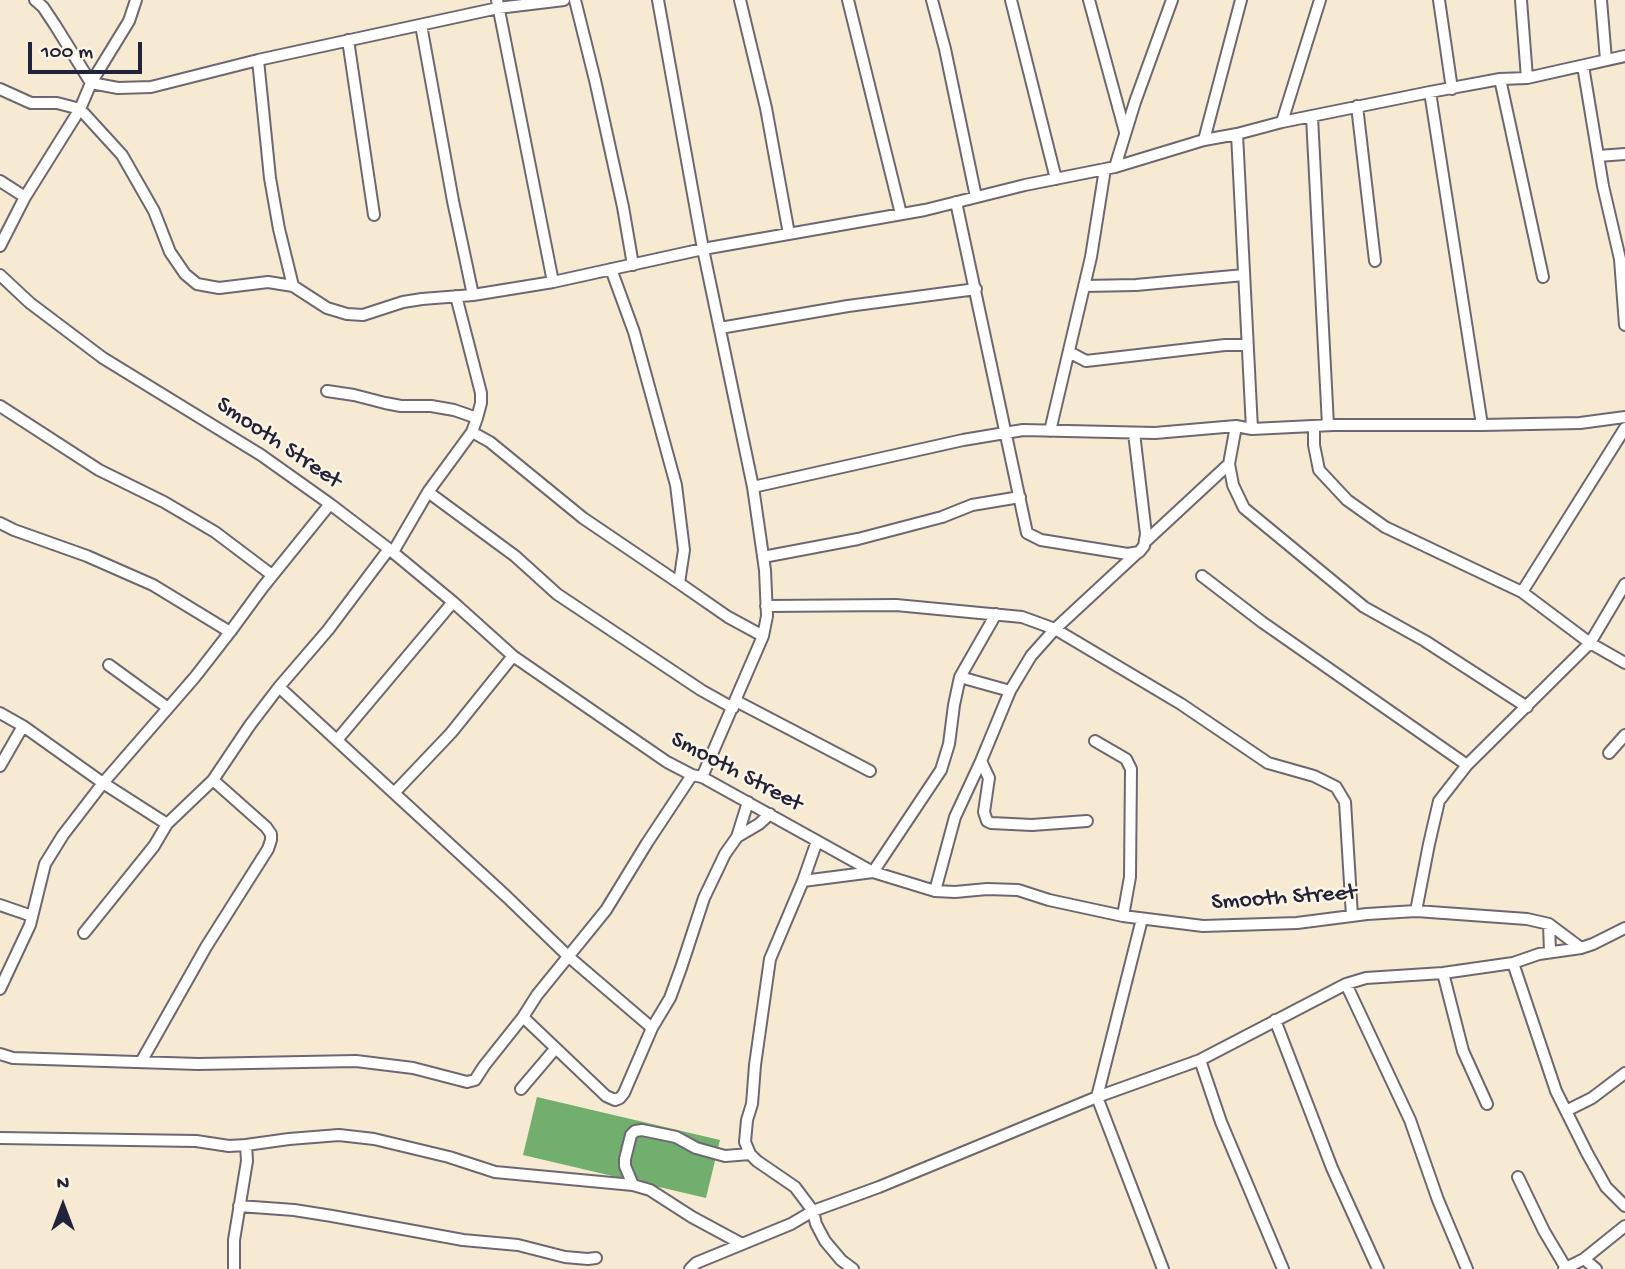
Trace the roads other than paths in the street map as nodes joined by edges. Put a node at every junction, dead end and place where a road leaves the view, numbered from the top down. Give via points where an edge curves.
1 (35, 0) edge
2 (136, 0) edge
3 (564, 0) edge
4 (575, 0) edge
5 (658, 0) edge
6 (740, 0) edge
7 (848, 0) edge
8 (932, 0) edge
9 (1011, 0) edge
10 (1089, 0) edge
11 (1171, 0) edge
12 (1241, 0) edge
13 (1320, 0) edge
14 (1439, 0) edge
15 (1521, 0) edge
16 (1601, 0) edge
17 (498, 4) edge
18 (421, 25) junction
19 (348, 40) junction
20 (1625, 56) edge
21 (258, 60) junction
22 (1606, 60) junction
23 (1583, 66) junction
24 (1527, 78) junction
25 (1500, 79) junction
26 (91, 83) junction
27 (0, 89) edge
28 (1452, 89) junction
29 (1430, 92) junction
30 (1357, 106) junction
31 (80, 109) junction
32 (1312, 117) junction
33 (1282, 122) junction
34 (1125, 132) junction
35 (1237, 134) junction
36 (1204, 140) junction
37 (1625, 154) edge
38 (1598, 156) junction
39 (1110, 167) junction
40 (1056, 179) junction
41 (0, 181) edge
42 (25, 197) junction
43 (976, 197) junction
44 (956, 202) junction
45 (901, 214) junction
46 (374, 215) dead end
47 (1619, 232) edge
48 (789, 234) junction
49 (0, 246) edge
50 (703, 249) junction
51 (1375, 261) dead end
52 (633, 265) junction
53 (611, 270) junction
54 (0, 275) edge
55 (1244, 275) junction
56 (1543, 277) dead end
57 (553, 282) junction
58 (293, 286) junction
59 (1084, 286) junction
60 (976, 289) junction
61 (473, 295) junction
62 (456, 296) junction
63 (1624, 309) edge
64 (1625, 325) edge
65 (720, 328) junction
66 (1247, 345) junction
67 (1069, 352) junction
68 (327, 391) dead end
69 (0, 406) edge
70 (1625, 417) edge
71 (477, 418) junction
72 (1328, 425) junction
73 (1482, 425) junction
74 (1236, 426) junction
75 (1314, 426) junction
76 (1625, 428) edge
77 (1252, 429) junction
78 (1050, 431) junction
79 (472, 432) junction
80 (1007, 433) junction
81 (1134, 433) junction
82 (1229, 464) junction
83 (752, 487) junction
84 (428, 492) junction
85 (1020, 497) junction
86 (330, 504) junction
87 (0, 523) edge
88 (1146, 541) junction
89 (391, 551) junction
90 (1139, 552) junction
91 (763, 557) junction
92 (272, 575) junction
93 (1202, 576) dead end
94 (679, 583) junction
95 (1625, 584) edge
96 (1522, 592) junction
97 (453, 602) junction
98 (766, 606) junction
99 (996, 614) junction
100 (1055, 629) junction
101 (230, 632) junction
102 (762, 636) junction
103 (1590, 643) junction
104 (513, 656) junction
105 (1625, 663) edge
106 (108, 665) dead end
107 (960, 677) junction
108 (279, 687) junction
109 (1010, 691) junction
110 (734, 705) junction
111 (1527, 707) junction
112 (167, 708) junction
113 (0, 713) edge
114 (23, 726) junction
115 (1625, 736) edge
116 (337, 740) junction
117 (1095, 741) dead end
118 (1609, 753) dead end
119 (981, 761) junction
120 (1467, 765) junction
121 (0, 766) edge
122 (870, 771) dead end
123 (697, 776) junction
124 (213, 780) junction
125 (103, 783) junction
126 (394, 793) junction
127 (748, 802) junction
128 (770, 814) junction
129 (1087, 821) dead end
130 (167, 824) junction
131 (737, 837) junction
132 (817, 841) junction
133 (873, 872) junction
134 (803, 881) junction
135 (935, 891) junction
136 (0, 905) edge
137 (1416, 911) junction
138 (32, 916) junction
139 (1123, 916) junction
140 (1352, 916) junction
141 (1142, 919) junction
142 (1549, 924) junction
143 (1625, 928) edge
144 (84, 933) dead end
145 (1581, 948) junction
146 (1550, 952) junction
147 (569, 957) junction
148 (1513, 963) junction
149 (1443, 973) junction
150 (1346, 984) junction
151 (0, 989) edge
152 (523, 1017) junction
153 (1275, 1020) junction
154 (652, 1028) junction
155 (555, 1049) junction
156 (0, 1054) edge
157 (1200, 1060) junction
158 (141, 1062) junction
159 (1625, 1073) edge
160 (521, 1089) dead end
161 (1097, 1097) junction
162 (1486, 1104) dead end
163 (1566, 1111) junction
164 (0, 1138) edge
165 (246, 1146) junction
166 (750, 1154) junction
167 (1518, 1177) dead end
168 (633, 1185) junction
169 (239, 1206) junction
170 (1625, 1206) edge
171 (813, 1211) junction
172 (1625, 1226) edge
173 (742, 1244) junction
174 (596, 1258) dead end
175 (1584, 1259) junction
176 (1565, 1268) edge
177 (234, 1269) edge
178 (690, 1269) edge
179 (853, 1269) edge
180 (1163, 1269) edge
181 (1283, 1269) edge
182 (1378, 1269) edge
183 (1467, 1269) edge
184 (1596, 1269) edge

1 - 26 street
2 - 26 street via 129,21
3 - 17 street
4 - 52 street
5 - 50 street
6 - 48 street
7 - 45 street
8 - 43 street
9 - 40 street
10 - 34 street
11 - 34 street
12 - 36 street
13 - 33 street
14 - 28 street
15 - 24 street
16 - 22 street
17 - 18 street
17 - 57 street
18 - 19 street
18 - 61 street
19 - 21 street
19 - 46 street
20 - 22 street
21 - 26 street via 150,87
21 - 58 street via 270,178
22 - 23 street
23 - 24 street
23 - 38 street
24 - 25 street
25 - 28 street
25 - 56 street
26 - 31 street
27 - 31 street via 31,103
28 - 29 street
29 - 30 street
29 - 73 street
30 - 32 street
30 - 51 street
31 - 42 street
31 - 58 street via 122,155 154,211 170,252 197,284 219,288 268,282
32 - 33 street
32 - 72 street
33 - 35 street
34 - 39 street
35 - 36 street
35 - 55 street
36 - 39 street
37 - 38 street
38 - 47 street
39 - 40 street
39 - 59 street
40 - 43 street
41 - 42 street
42 - 49 street
43 - 44 street
44 - 45 street
44 - 60 street
45 - 48 street
47 - 63 street
48 - 50 street
50 - 52 street
50 - 65 street
52 - 53 street
53 - 57 street
53 - 94 street via 634,332 676,485 684,550
54 - 86 street, Smooth Street via 103,358 261,455
55 - 59 street
55 - 66 street
57 - 61 street
58 - 62 street via 327,308 346,314 363,315 403,302
59 - 67 street
60 - 65 street
60 - 80 street
61 - 62 street
62 - 71 street via 481,393
63 - 64 street
65 - 83 street
66 - 67 street via 1086,361
66 - 77 street
67 - 78 street
68 - 71 street via 401,406 454,410
69 - 92 street via 99,470 215,532
70 - 73 street
71 - 79 street
72 - 73 street
72 - 75 street
74 - 77 street
74 - 81 street
74 - 82 street
75 - 77 street
75 - 96 street via 1319,470 1347,500 1384,527
76 - 96 street
78 - 80 street
78 - 81 street
79 - 84 street
79 - 94 street via 583,519
80 - 83 street
80 - 85 street
81 - 88 street
82 - 88 street
82 - 111 street via 1244,509 1311,565 1364,607
83 - 91 street
84 - 89 street
84 - 110 street via 515,556 557,594 701,690
85 - 90 street via 1027,533 1041,540
85 - 91 street via 972,505 858,540
86 - 89 street, Smooth Street
86 - 92 street
87 - 101 street via 153,584
88 - 90 street
89 - 97 street, Smooth Street
89 - 108 street
90 - 100 street
91 - 98 street
92 - 101 street
93 - 120 street
94 - 102 street
95 - 103 street
96 - 103 street
97 - 104 street, Smooth Street
97 - 116 street
98 - 99 street via 896,605
98 - 102 street
99 - 100 street
99 - 107 street
100 - 109 street via 1031,656
100 - 140 street via 1181,704 1268,763 1336,787 1345,802
101 - 112 street
102 - 110 street
103 - 105 street
103 - 111 street
104 - 123 street, Smooth Street via 667,761
104 - 126 street via 451,733
106 - 112 street
107 - 109 street
107 - 133 street via 941,770
108 - 116 street
108 - 124 street
109 - 119 street
110 - 122 street
110 - 123 street
111 - 120 street
112 - 125 street
113 - 114 street
114 - 121 street
114 - 125 street
115 - 118 street
116 - 126 street
117 - 139 street via 1126,759 1131,769 1130,865
119 - 129 street via 989,778 987,821 1032,825
119 - 135 street via 955,817
120 - 137 street via 1439,801
123 - 127 street, Smooth Street
123 - 147 street
124 - 130 street
124 - 158 street via 266,827 271,834 268,849
125 - 130 street
125 - 138 street via 46,864
126 - 147 street
127 - 128 street, Smooth Street
127 - 131 street
128 - 131 street
128 - 132 street, Smooth Street
130 - 144 street
131 - 154 street via 704,898 670,998
132 - 133 street, Smooth Street
132 - 134 street
133 - 134 street
133 - 135 street, Smooth Street
134 - 166 street via 767,970 745,1142
135 - 139 street, Smooth Street via 1018,890
136 - 138 street
137 - 140 street, Smooth Street
137 - 142 street, Smooth Street
138 - 151 street
139 - 141 street, Smooth Street
140 - 141 street, Smooth Street via 1203,926
141 - 161 street
142 - 145 street, Smooth Street
142 - 146 street
143 - 145 street
145 - 146 street
146 - 148 street
147 - 152 street
147 - 154 street
148 - 149 street
148 - 163 street
149 - 150 street via 1366,978
149 - 162 street via 1463,1051
150 - 153 street
150 - 183 street via 1410,1121
152 - 155 street
152 - 158 street via 475,1080 467,1082 413,1068 356,1061
153 - 157 street
153 - 182 street via 1332,1168
154 - 155 street via 617,1100
155 - 160 street
156 - 158 street
157 - 161 street
157 - 181 street
159 - 163 street
161 - 171 street
161 - 180 street
163 - 170 street via 1606,1187
164 - 165 street
165 - 168 street via 339,1135 374,1139 495,1172
165 - 169 street
166 - 168 street via 718,1155 676,1137 635,1131 625,1159
166 - 171 street via 795,1186
167 - 176 street
168 - 173 street
169 - 174 street via 294,1210 463,1240 518,1245 565,1257
169 - 177 street
171 - 173 street
171 - 179 street via 825,1241
172 - 175 street
173 - 178 street
175 - 176 street
175 - 184 street

